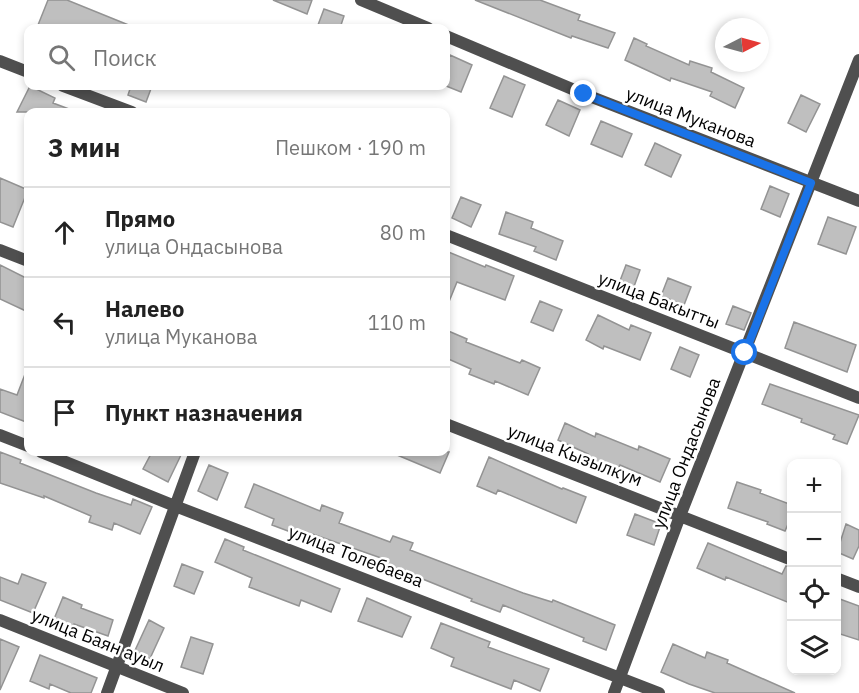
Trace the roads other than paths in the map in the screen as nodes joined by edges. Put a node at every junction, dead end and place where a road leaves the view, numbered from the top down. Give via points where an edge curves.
1 (361, 0) edge
2 (418, 24) edge
3 (450, 38) edge
4 (859, 60) edge
5 (0, 61) edge
6 (24, 70) edge
7 (74, 90) edge
8 (121, 108) edge
9 (811, 183) junction
10 (859, 201) edge
11 (450, 238) edge
12 (0, 250) edge
13 (24, 259) edge
14 (745, 353) junction
15 (859, 398) edge
16 (450, 426) edge
17 (0, 435) edge
18 (24, 444) edge
19 (51, 456) edge
20 (194, 456) edge
21 (175, 506) junction
22 (680, 516) junction
23 (787, 558) edge
24 (841, 580) edge
25 (859, 587) edge
26 (0, 620) edge
27 (117, 667) junction
28 (620, 678) junction
29 (107, 693) edge
30 (183, 693) edge
31 (614, 693) edge
32 (659, 693) edge

1 - 2 street
3 - 9 street, улица Муканова
4 - 9 street, улица Ондасынова
5 - 6 street
7 - 8 street
9 - 10 street, улица Муканова
9 - 14 street, улица Ондасынова
11 - 14 street, улица Бакытты
12 - 13 street
14 - 15 street, улица Бакытты
14 - 22 street, улица Ондасынова
16 - 22 street, улица Кызылкум
17 - 18 street
19 - 21 street, улица Толебаева
20 - 21 street
21 - 27 street
21 - 28 street, улица Толебаева
22 - 23 street, улица Кызылкум
22 - 28 street, улица Ондасынова
24 - 25 street
26 - 27 street, улица Баян ауыл
27 - 29 street
27 - 30 street, улица Баян ауыл
28 - 31 street, улица Ондасынова
28 - 32 street, улица Толебаева

